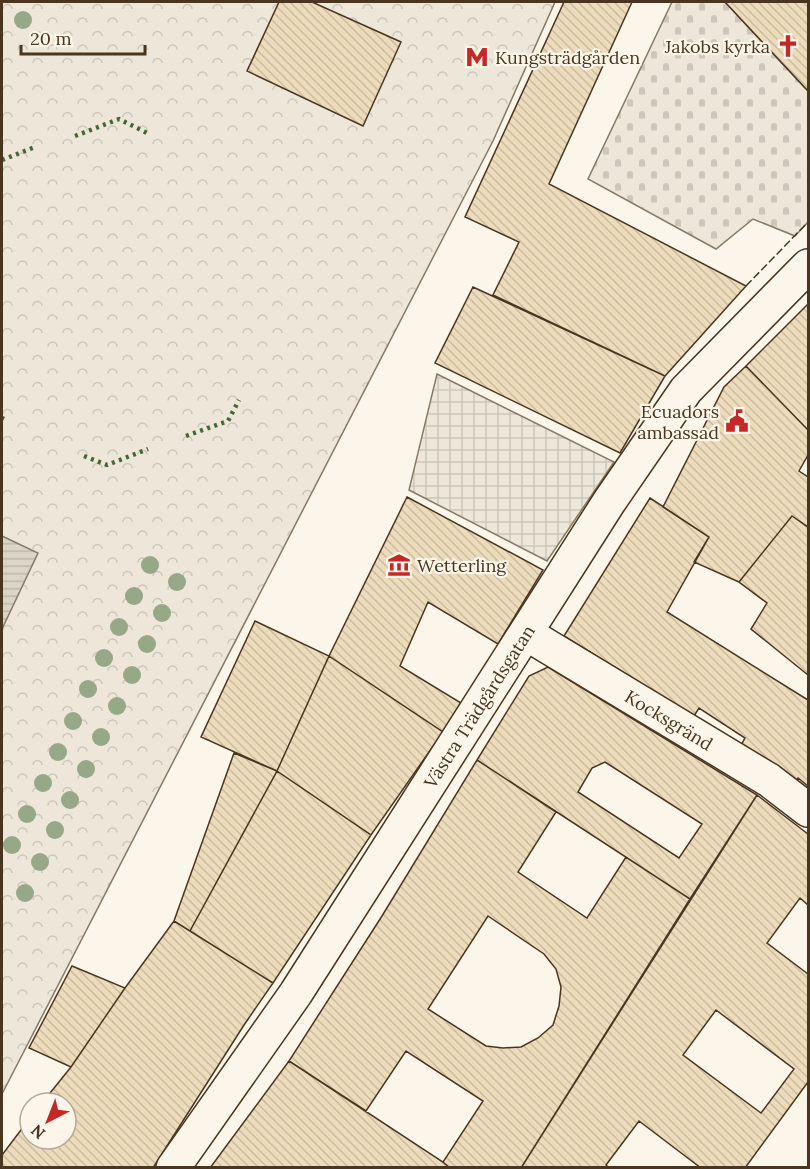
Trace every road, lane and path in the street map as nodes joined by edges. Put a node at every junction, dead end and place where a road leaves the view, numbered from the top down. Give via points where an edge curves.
1 (808, 266) edge
2 (527, 634) junction
3 (808, 810) edge
4 (173, 1167) edge

1 - 2 street, Västra Trädgårdsgatan via 686,390 609,502
2 - 3 street, Kocksgränd via 769,780
2 - 4 street, Västra Trädgårdsgatan via 296,993

